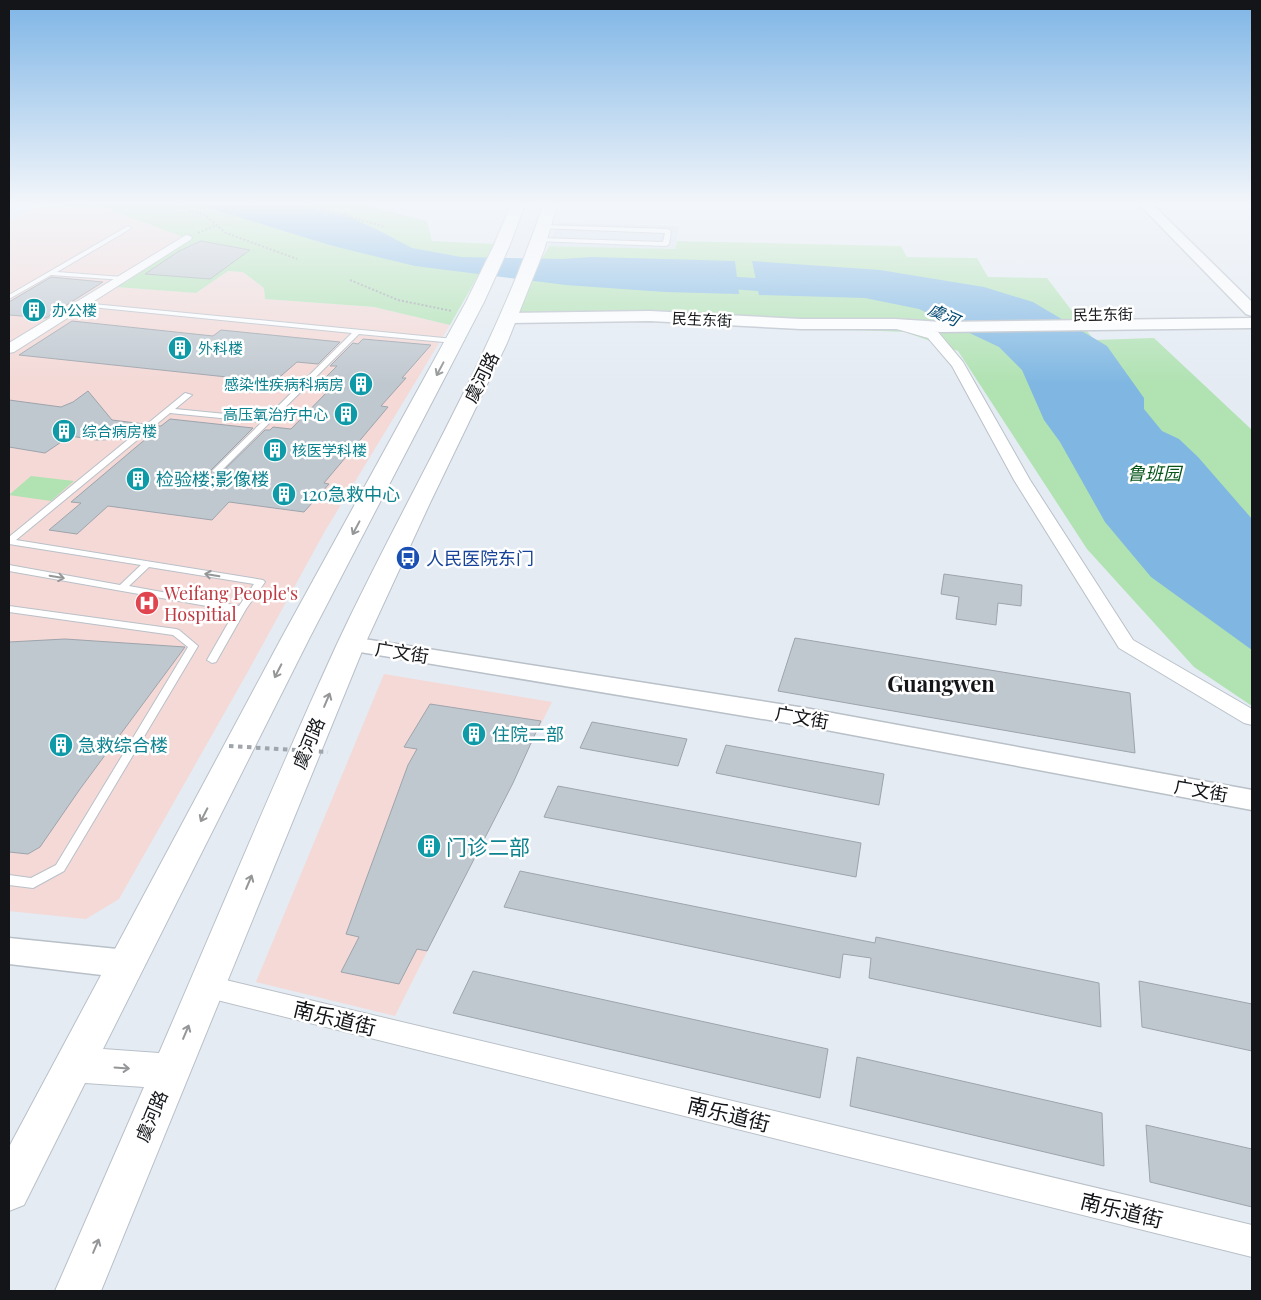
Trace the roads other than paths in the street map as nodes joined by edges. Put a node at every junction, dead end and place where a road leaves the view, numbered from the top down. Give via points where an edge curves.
1 (66, 263) edge
2 (147, 263) edge
3 (494, 263) edge
4 (531, 263) edge
5 (1203, 263) edge
6 (48, 273) junction
7 (122, 279) junction
8 (9, 296) edge
9 (93, 306) dead end
10 (1252, 312) edge
11 (509, 318) junction
12 (1081, 319) junction
13 (1252, 323) edge
14 (894, 324) junction
15 (357, 332) junction
16 (454, 342) junction
17 (9, 349) edge
18 (188, 395) dead end
19 (169, 410) junction
20 (267, 420) junction
21 (216, 471) dead end
22 (9, 541) edge
23 (147, 564) junction
24 (9, 568) edge
25 (122, 588) junction
26 (9, 609) edge
27 (241, 610) junction
28 (351, 644) junction
29 (212, 660) dead end
30 (1252, 718) edge
31 (1252, 800) edge
32 (9, 880) edge
33 (9, 951) edge
34 (127, 964) junction
35 (205, 986) junction
36 (74, 1065) junction
37 (170, 1071) junction
38 (9, 1190) edge
39 (1252, 1241) edge
40 (78, 1291) edge

1 - 6 lane
2 - 7 street
3 - 16 main road
4 - 11 main road, 虞河路
5 - 10 street
6 - 7 lane
6 - 8 lane
7 - 17 street
9 - 15 lane
10 - 12 street, 民生东街
11 - 14 street, 民生东街 via 650,316 801,324
11 - 28 main road, 虞河路
12 - 13 street, 民生东街
12 - 14 street, 民生东街
14 - 30 street via 933,336 958,365 1022,480 1126,644
15 - 16 lane
15 - 20 lane
16 -> 34 main road via 296,637
18 - 19 lane
19 - 20 lane
19 - 22 lane
20 - 21 lane
22 - 23 lane
23 - 25 lane
27 -> 23 lane via 260,582
24 -> 25 lane
25 - 27 lane
26 - 32 lane via 176,632 193,646 60,868 33,883
27 - 29 lane
28 - 31 street, 广文街 via 805,717
35 -> 28 main road, 虞河路
33 - 34 street
34 - 36 main road
37 -> 35 main road, 虞河路
35 - 39 street, 南乐道街
36 -> 37 main road
36 - 38 main road
40 -> 37 main road, 虞河路

